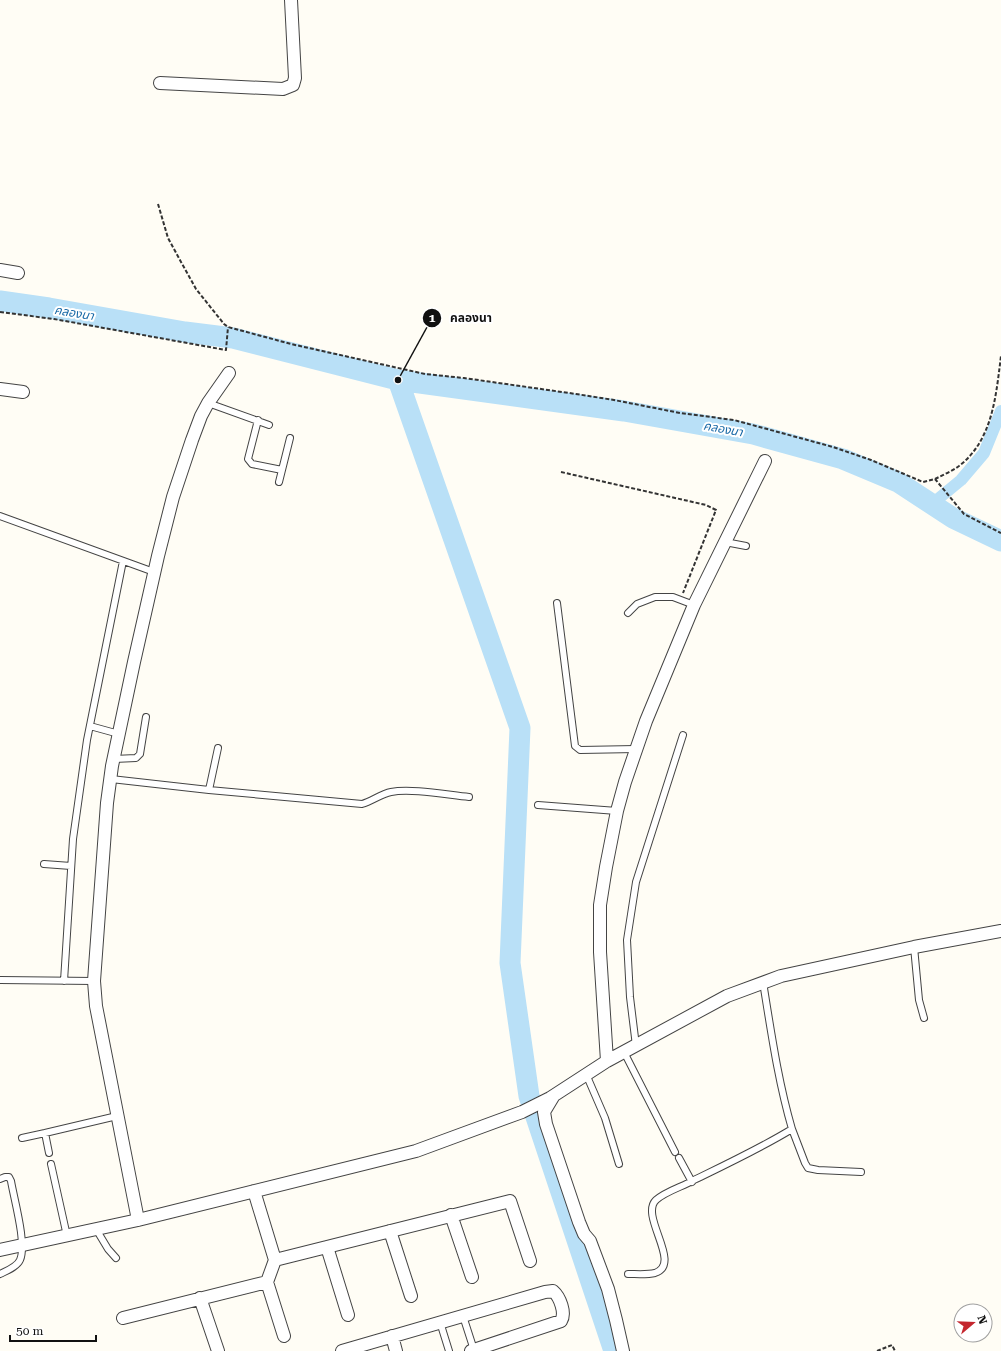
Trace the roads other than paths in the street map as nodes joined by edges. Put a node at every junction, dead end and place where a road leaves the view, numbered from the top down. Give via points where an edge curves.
1 (291, 0) edge
2 (160, 83) dead end
3 (0, 270) edge
4 (18, 273) dead end
5 (229, 373) dead end
6 (0, 389) edge
7 (23, 392) dead end
8 (208, 404) junction
9 (258, 420) junction
10 (269, 425) dead end
11 (290, 438) dead end
12 (764, 461) dead end
13 (282, 470) junction
14 (279, 482) dead end
15 (0, 516) edge
16 (725, 542) junction
17 (746, 546) dead end
18 (123, 561) junction
19 (154, 572) junction
20 (557, 603) dead end
21 (694, 605) junction
22 (628, 613) dead end
23 (146, 717) dead end
24 (90, 726) junction
25 (119, 734) junction
26 (683, 735) dead end
27 (218, 748) dead end
28 (636, 750) junction
29 (114, 759) junction
30 (110, 779) junction
31 (209, 790) junction
32 (469, 797) dead end
33 (538, 805) dead end
34 (617, 812) junction
35 (44, 864) dead end
36 (71, 866) junction
37 (1001, 931) edge
38 (914, 947) junction
39 (0, 980) edge
40 (64, 981) junction
41 (94, 981) junction
42 (763, 982) junction
43 (924, 1018) dead end
44 (636, 1046) junction
45 (624, 1052) junction
46 (607, 1062) junction
47 (586, 1074) junction
48 (552, 1097) junction
49 (117, 1116) junction
50 (792, 1129) junction
51 (45, 1133) junction
52 (22, 1138) dead end
53 (49, 1152) dead end
54 (675, 1152) dead end
55 (679, 1158) dead end
56 (51, 1164) dead end
57 (619, 1164) dead end
58 (861, 1172) dead end
59 (0, 1179) edge
60 (692, 1182) junction
61 (254, 1191) junction
62 (451, 1215) junction
63 (138, 1220) junction
64 (96, 1229) junction
65 (390, 1231) junction
66 (67, 1236) junction
67 (22, 1245) junction
68 (328, 1247) junction
69 (0, 1250) edge
70 (116, 1258) dead end
71 (275, 1260) junction
72 (530, 1261) dead end
73 (0, 1274) edge
74 (628, 1274) dead end
75 (472, 1277) dead end
76 (267, 1282) junction
77 (411, 1296) dead end
78 (200, 1298) junction
79 (348, 1315) dead end
80 (463, 1316) junction
81 (123, 1318) dead end
82 (440, 1322) junction
83 (284, 1336) dead end
84 (392, 1336) junction
85 (218, 1351) edge
86 (343, 1351) edge
87 (396, 1351) edge
88 (449, 1351) edge
89 (472, 1351) edge
90 (623, 1351) edge

1 - 2 street via 295,78 293,85 283,89
3 - 4 street
5 - 8 street
6 - 7 street
8 - 9 lane
8 - 19 street via 201,416 173,497
9 - 10 lane
9 - 13 lane via 249,462
11 - 13 lane
12 - 16 street
13 - 14 lane
15 - 18 lane
16 - 17 lane
16 - 21 street
18 - 19 lane
18 - 24 lane
19 - 25 street
20 - 28 lane via 575,746 580,750
21 - 22 lane via 673,597 655,597 637,604
21 - 28 street
23 - 29 lane via 140,754 136,758
24 - 25 lane
24 - 36 lane
25 - 29 street
26 - 44 lane via 636,882 627,940
27 - 31 lane
28 - 34 street
29 - 30 street
30 - 31 lane
30 - 41 street
31 - 32 lane via 362,804 390,792 404,790
33 - 34 lane
34 - 46 street via 600,905 602,999
35 - 36 lane
36 - 40 lane
37 - 38 street
38 - 42 street
38 - 43 lane via 919,1000
39 - 40 lane
40 - 41 lane
41 - 49 street via 96,1006
42 - 44 street via 727,996
42 - 50 lane via 774,1051
44 - 45 street
45 - 46 street
45 - 54 lane
46 - 47 street
47 - 48 street
47 - 57 lane via 605,1118
48 - 61 street via 522,1112 416,1151
48 - 90 street via 544,1112 546,1124 579,1222 590,1241 608,1289
49 - 51 lane
49 - 63 street
50 - 58 lane via 808,1168
50 - 60 lane
51 - 52 lane
51 - 53 lane
55 - 60 lane
56 - 66 lane
59 - 67 lane via 9,1177 11,1181
60 - 74 lane via 664,1195 655,1201 652,1208 665,1260 661,1269 656,1273
61 - 63 street
61 - 71 street
62 - 65 street
62 - 72 street via 510,1201
62 - 75 street
63 - 64 street
64 - 66 street
64 - 70 lane
65 - 68 street
65 - 77 street
66 - 67 street
67 - 69 street
67 - 73 lane via 20,1261
68 - 71 street
68 - 79 street
71 - 76 street
76 - 78 street
76 - 83 street
78 - 81 street
78 - 85 street
80 - 82 street
80 - 89 lane
80 - 89 street via 553,1291 558,1296 564,1313 563,1319 557,1323
82 - 84 street
82 - 88 lane
84 - 86 street
84 - 87 street

